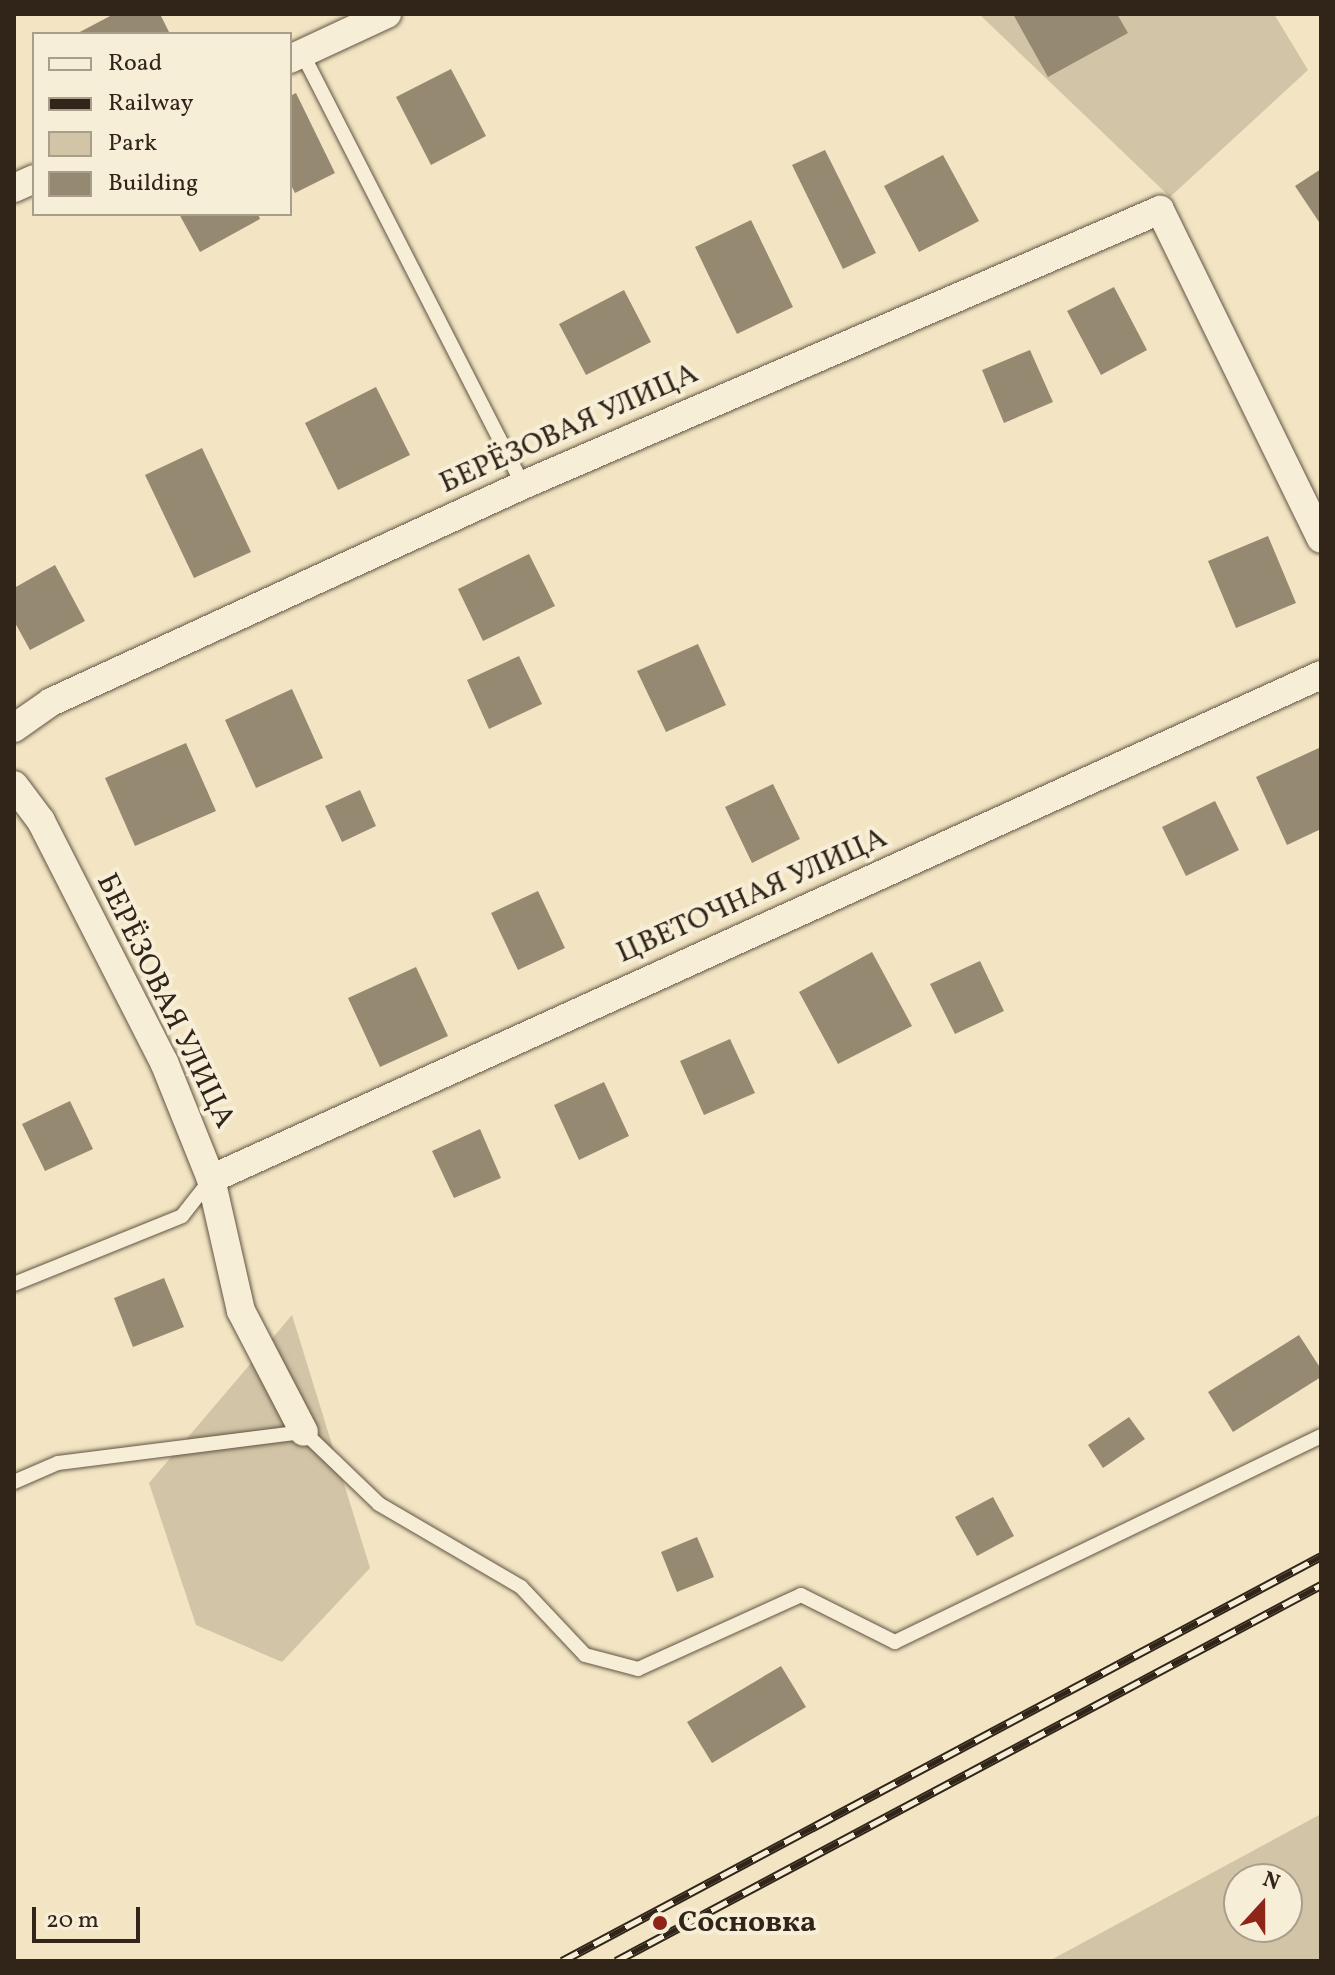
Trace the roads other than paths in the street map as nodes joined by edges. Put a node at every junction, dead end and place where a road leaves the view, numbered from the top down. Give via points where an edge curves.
1 (387, 14) edge
2 (296, 56) edge
3 (523, 485) junction
4 (1321, 539) edge
5 (1321, 675) edge
6 (14, 728) edge
7 (14, 785) edge
8 (211, 1179) junction
9 (14, 1284) edge
10 (304, 1432) junction
11 (1321, 1436) edge
12 (14, 1482) edge

1 - 2 street
2 - 3 lane
3 - 4 street, БЕРЁЗОВАЯ УЛИЦА via 1160,210
3 - 6 street, БЕРЁЗОВАЯ УЛИЦА via 51,702
5 - 8 street, ЦВЕТОЧНАЯ УЛИЦА
7 - 8 street, БЕРЁЗОВАЯ УЛИЦА via 41,821 164,1062
8 - 9 lane via 182,1216
8 - 10 street, БЕРЁЗОВАЯ УЛИЦА via 241,1311
10 - 11 lane via 379,1504 521,1587 585,1655 638,1669 801,1595 895,1642
10 - 12 lane via 58,1463

